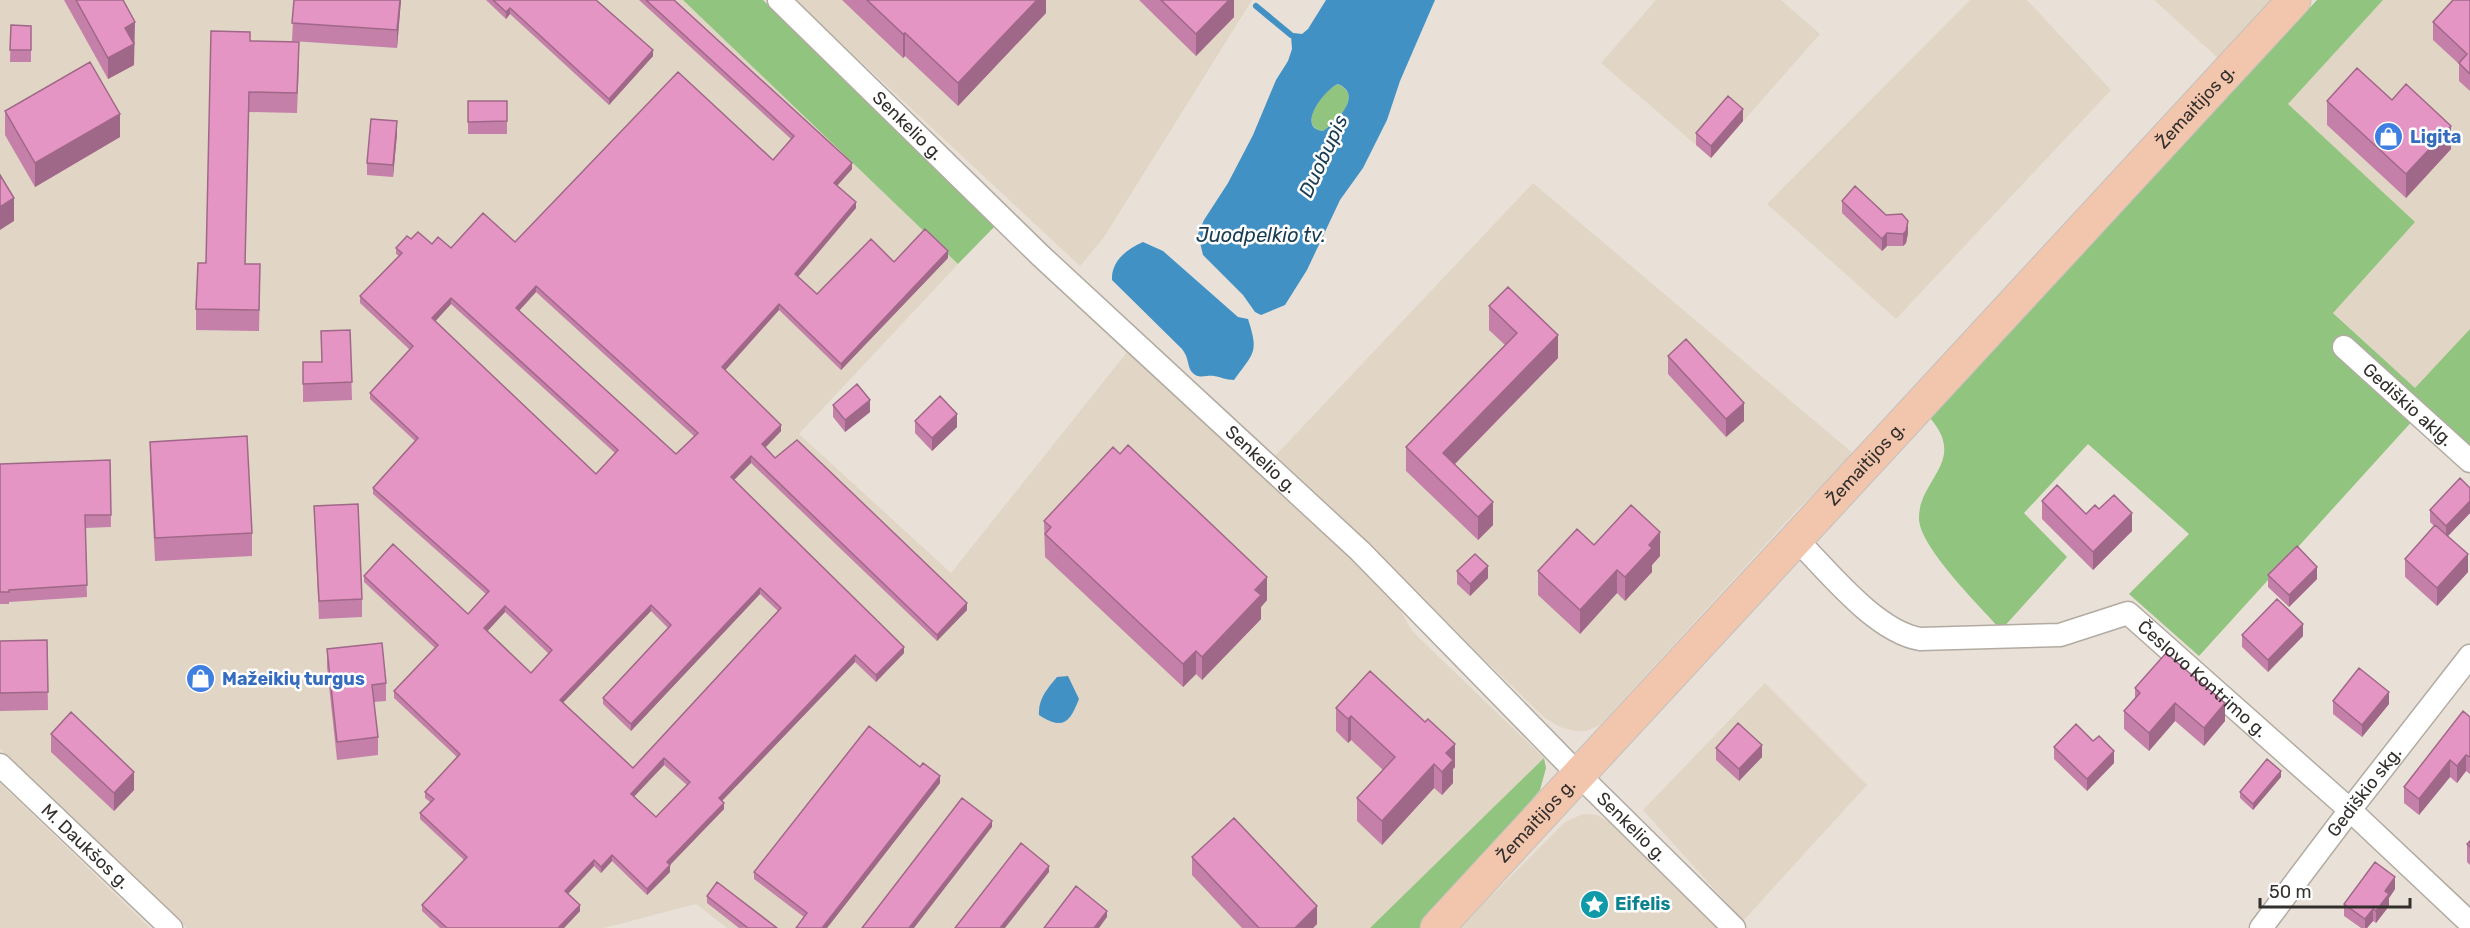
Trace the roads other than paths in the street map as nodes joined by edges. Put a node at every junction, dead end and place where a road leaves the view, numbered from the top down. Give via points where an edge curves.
1 (779, 0) edge
2 (2294, 0) edge
3 (2344, 347) dead end
4 (2470, 461) edge
5 (1797, 540) junction
6 (2470, 656) edge
7 (0, 765) edge
8 (1579, 775) junction
9 (2350, 810) junction
10 (2470, 923) edge
11 (171, 928) edge
12 (1437, 928) edge
13 (1734, 928) edge
14 (2261, 928) edge

1 - 8 street, Senkelio g. via 1041,256 1360,551
2 - 5 main road, Žemaitijos g.
3 - 4 street, Gediškio aklg.
5 - 8 main road, Žemaitijos g.
5 - 9 street, Česlovo Kontrimo g. via 1877,619 1905,637 2060,635 2128,614
6 - 9 street, Gediškio skg.
7 - 11 street, M. Daukšos g.
8 - 12 main road, Žemaitijos g.
8 - 13 street, Senkelio g.
9 - 10 street, Česlovo Kontrimo g.
9 - 14 street, Gediškio skg.

